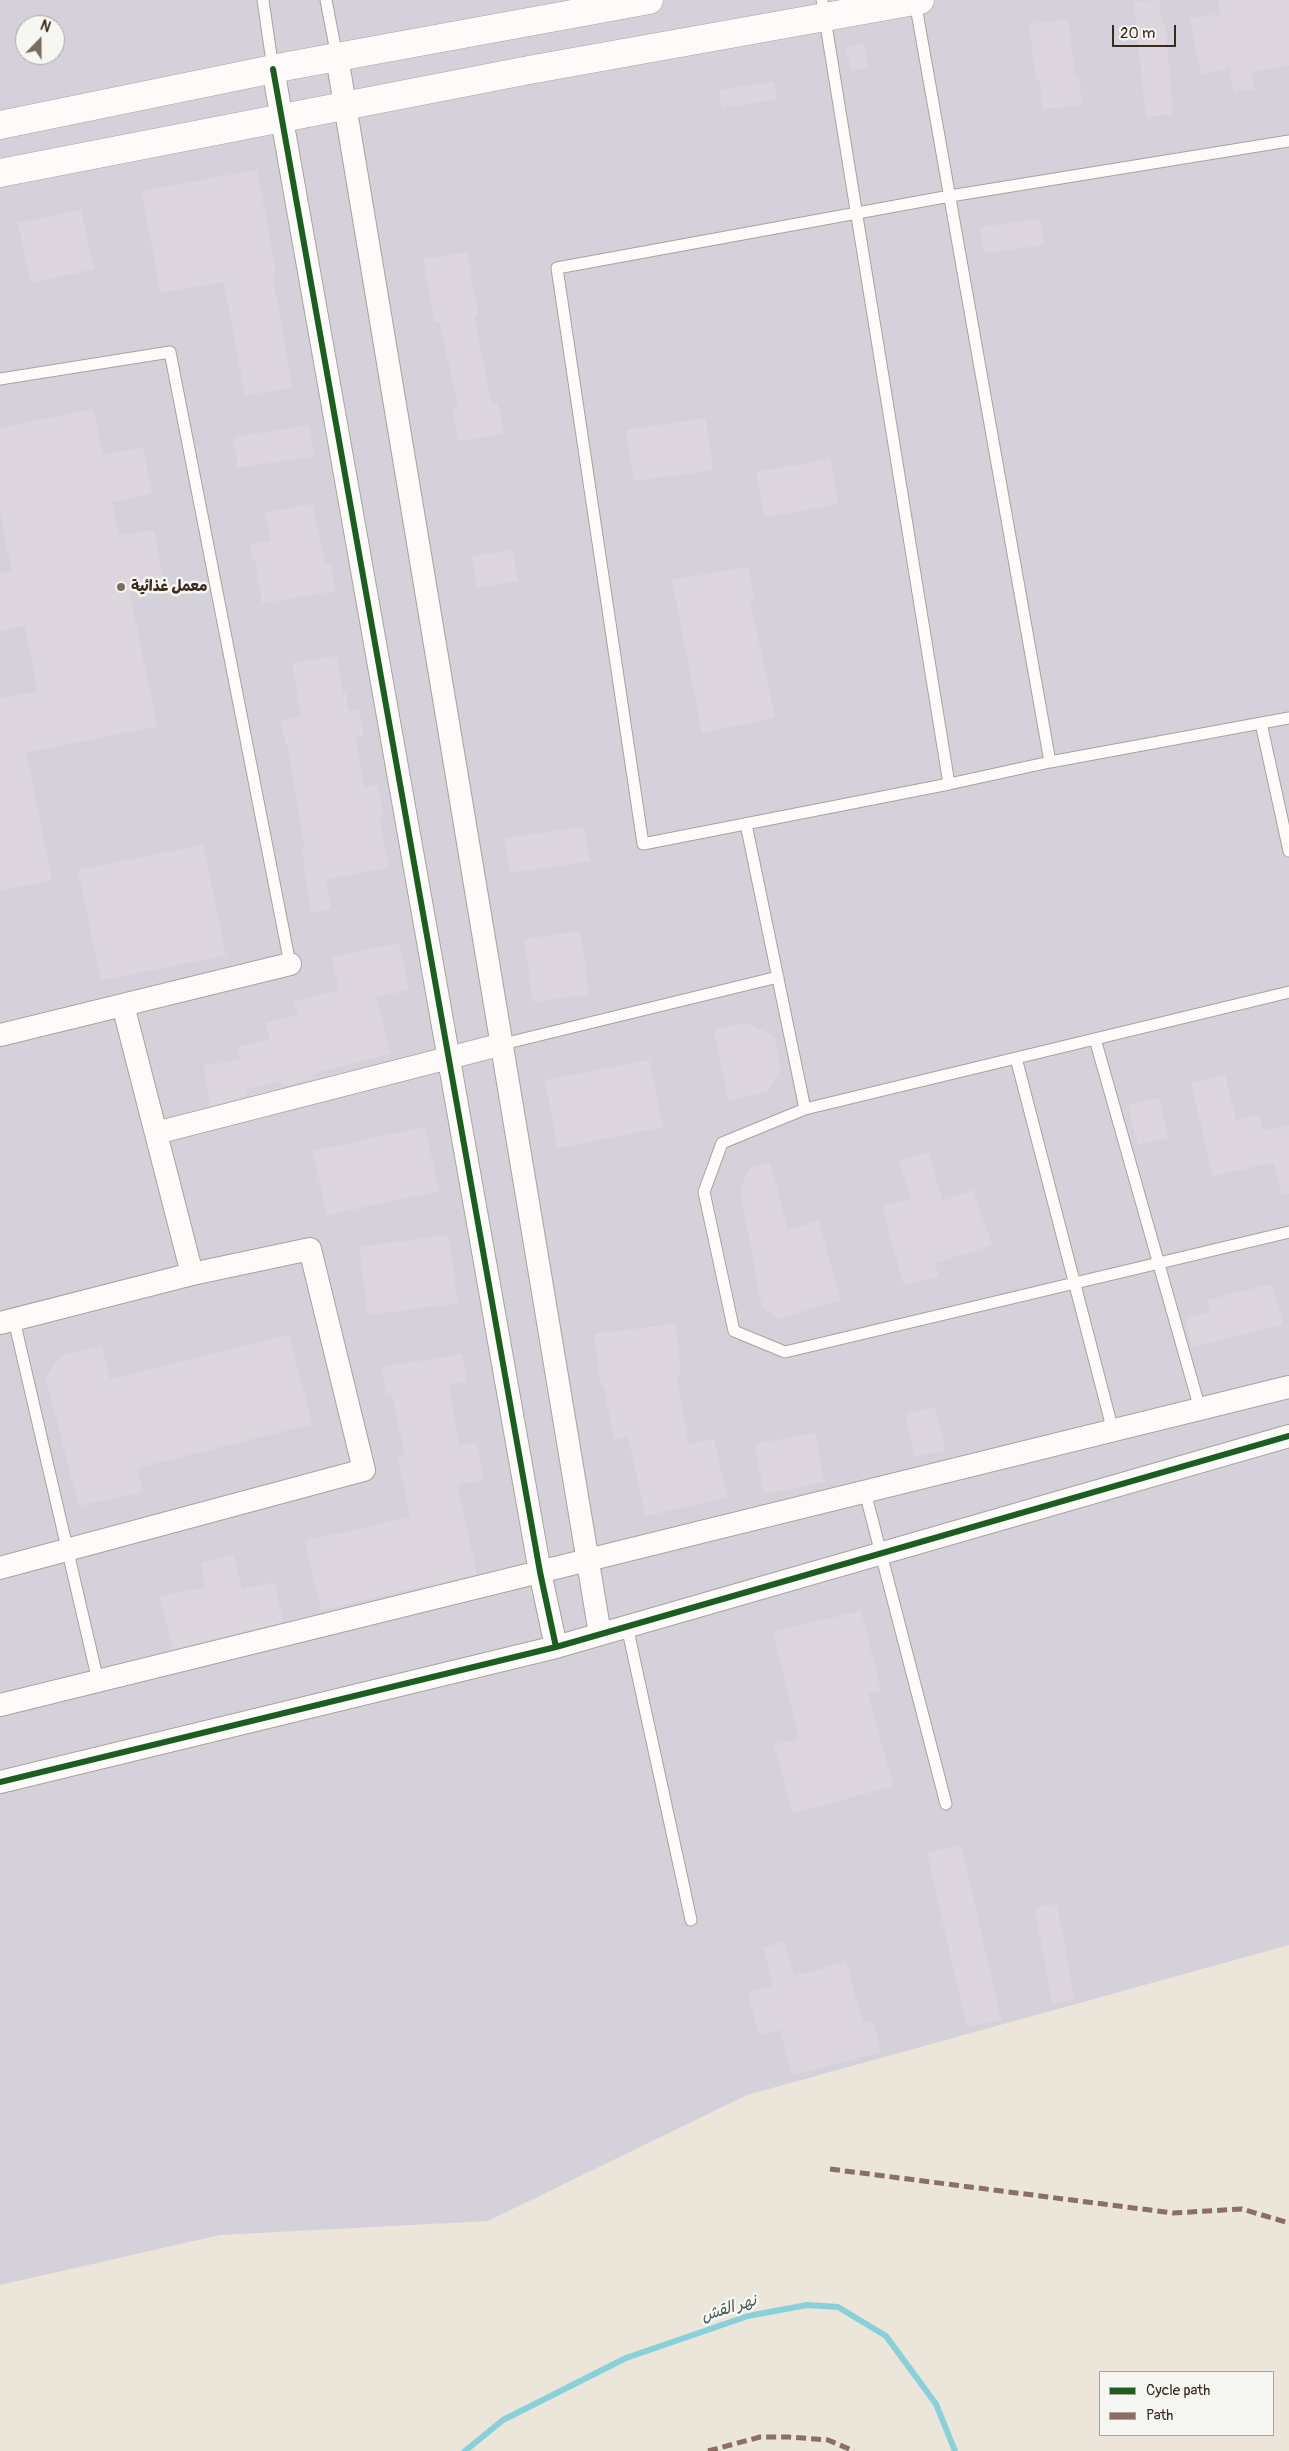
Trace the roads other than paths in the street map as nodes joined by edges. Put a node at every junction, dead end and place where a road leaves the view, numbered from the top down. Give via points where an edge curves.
1 (263, 0) edge
2 (326, 0) edge
3 (649, 0) edge
4 (917, 0) edge
5 (609, 4) edge
6 (823, 9) edge
7 (336, 57) junction
8 (273, 69) junction
9 (346, 107) junction
10 (283, 119) junction
11 (0, 125) edge
12 (1289, 141) edge
13 (0, 173) edge
14 (950, 196) junction
15 (856, 214) junction
16 (0, 379) edge
17 (1289, 718) edge
18 (1261, 723) junction
19 (1050, 762) junction
20 (949, 784) junction
21 (746, 824) junction
22 (1289, 848) edge
23 (290, 964) joint
24 (778, 977) junction
25 (1289, 992) edge
26 (123, 1005) junction
27 (0, 1035) edge
28 (1095, 1039) junction
29 (503, 1044) junction
30 (449, 1058) junction
31 (1016, 1058) junction
32 (806, 1110) junction
33 (156, 1133) junction
34 (1289, 1232) edge
35 (1159, 1263) junction
36 (192, 1274) junction
37 (1074, 1283) junction
38 (7, 1322) edge
39 (1289, 1387) edge
40 (1200, 1409) junction
41 (1113, 1431) junction
42 (1289, 1436) edge
43 (865, 1492) junction
44 (68, 1550) junction
45 (881, 1554) junction
46 (589, 1560) junction
47 (0, 1568) edge
48 (540, 1572) junction
49 (627, 1626) junction
50 (600, 1634) junction
51 (556, 1647) junction
52 (98, 1681) junction
53 (1, 1702) edge
54 (0, 1782) edge
55 (946, 1804) dead end
56 (691, 1920) dead end

1 - 8 lane
2 - 7 lane
3 - 5 street
4 - 6 street
4 - 14 lane
5 - 7 street
6 - 9 street
6 - 15 lane
7 - 8 street
7 - 9 street
8 - 10 street
8 - 11 street
9 - 10 street
9 - 29 street
10 - 13 street
10 - 30 street
12 - 14 lane
14 - 15 lane
14 - 19 lane
15 - 20 lane
15 - 21 lane via 557,268 643,844
16 - 23 lane via 170,352
17 - 18 lane
18 - 19 lane
18 - 22 lane
19 - 20 lane
20 - 21 lane
21 - 24 lane
23 - 26 street
24 - 29 lane
24 - 32 lane
25 - 28 lane
26 - 27 street
26 - 33 street
28 - 31 lane
28 - 35 lane
29 - 30 street
29 - 46 street
30 - 33 street
30 - 48 street
31 - 32 lane
31 - 37 lane
32 - 37 lane via 722,1142 704,1192 734,1331 785,1352
33 - 36 street
34 - 35 lane
35 - 37 lane
35 - 40 lane
36 - 38 street
36 - 44 street via 310,1249 364,1470
37 - 41 lane
38 - 44 lane
39 - 40 street
40 - 41 street
41 - 43 street
42 - 45 street
43 - 45 lane
43 - 46 street
44 - 47 street
44 - 52 lane
45 - 49 street
45 - 55 lane
46 - 48 street
46 - 50 street
48 - 51 street
48 - 52 street
49 - 50 street
49 - 56 lane
50 - 51 street
51 - 54 street
52 - 53 street

